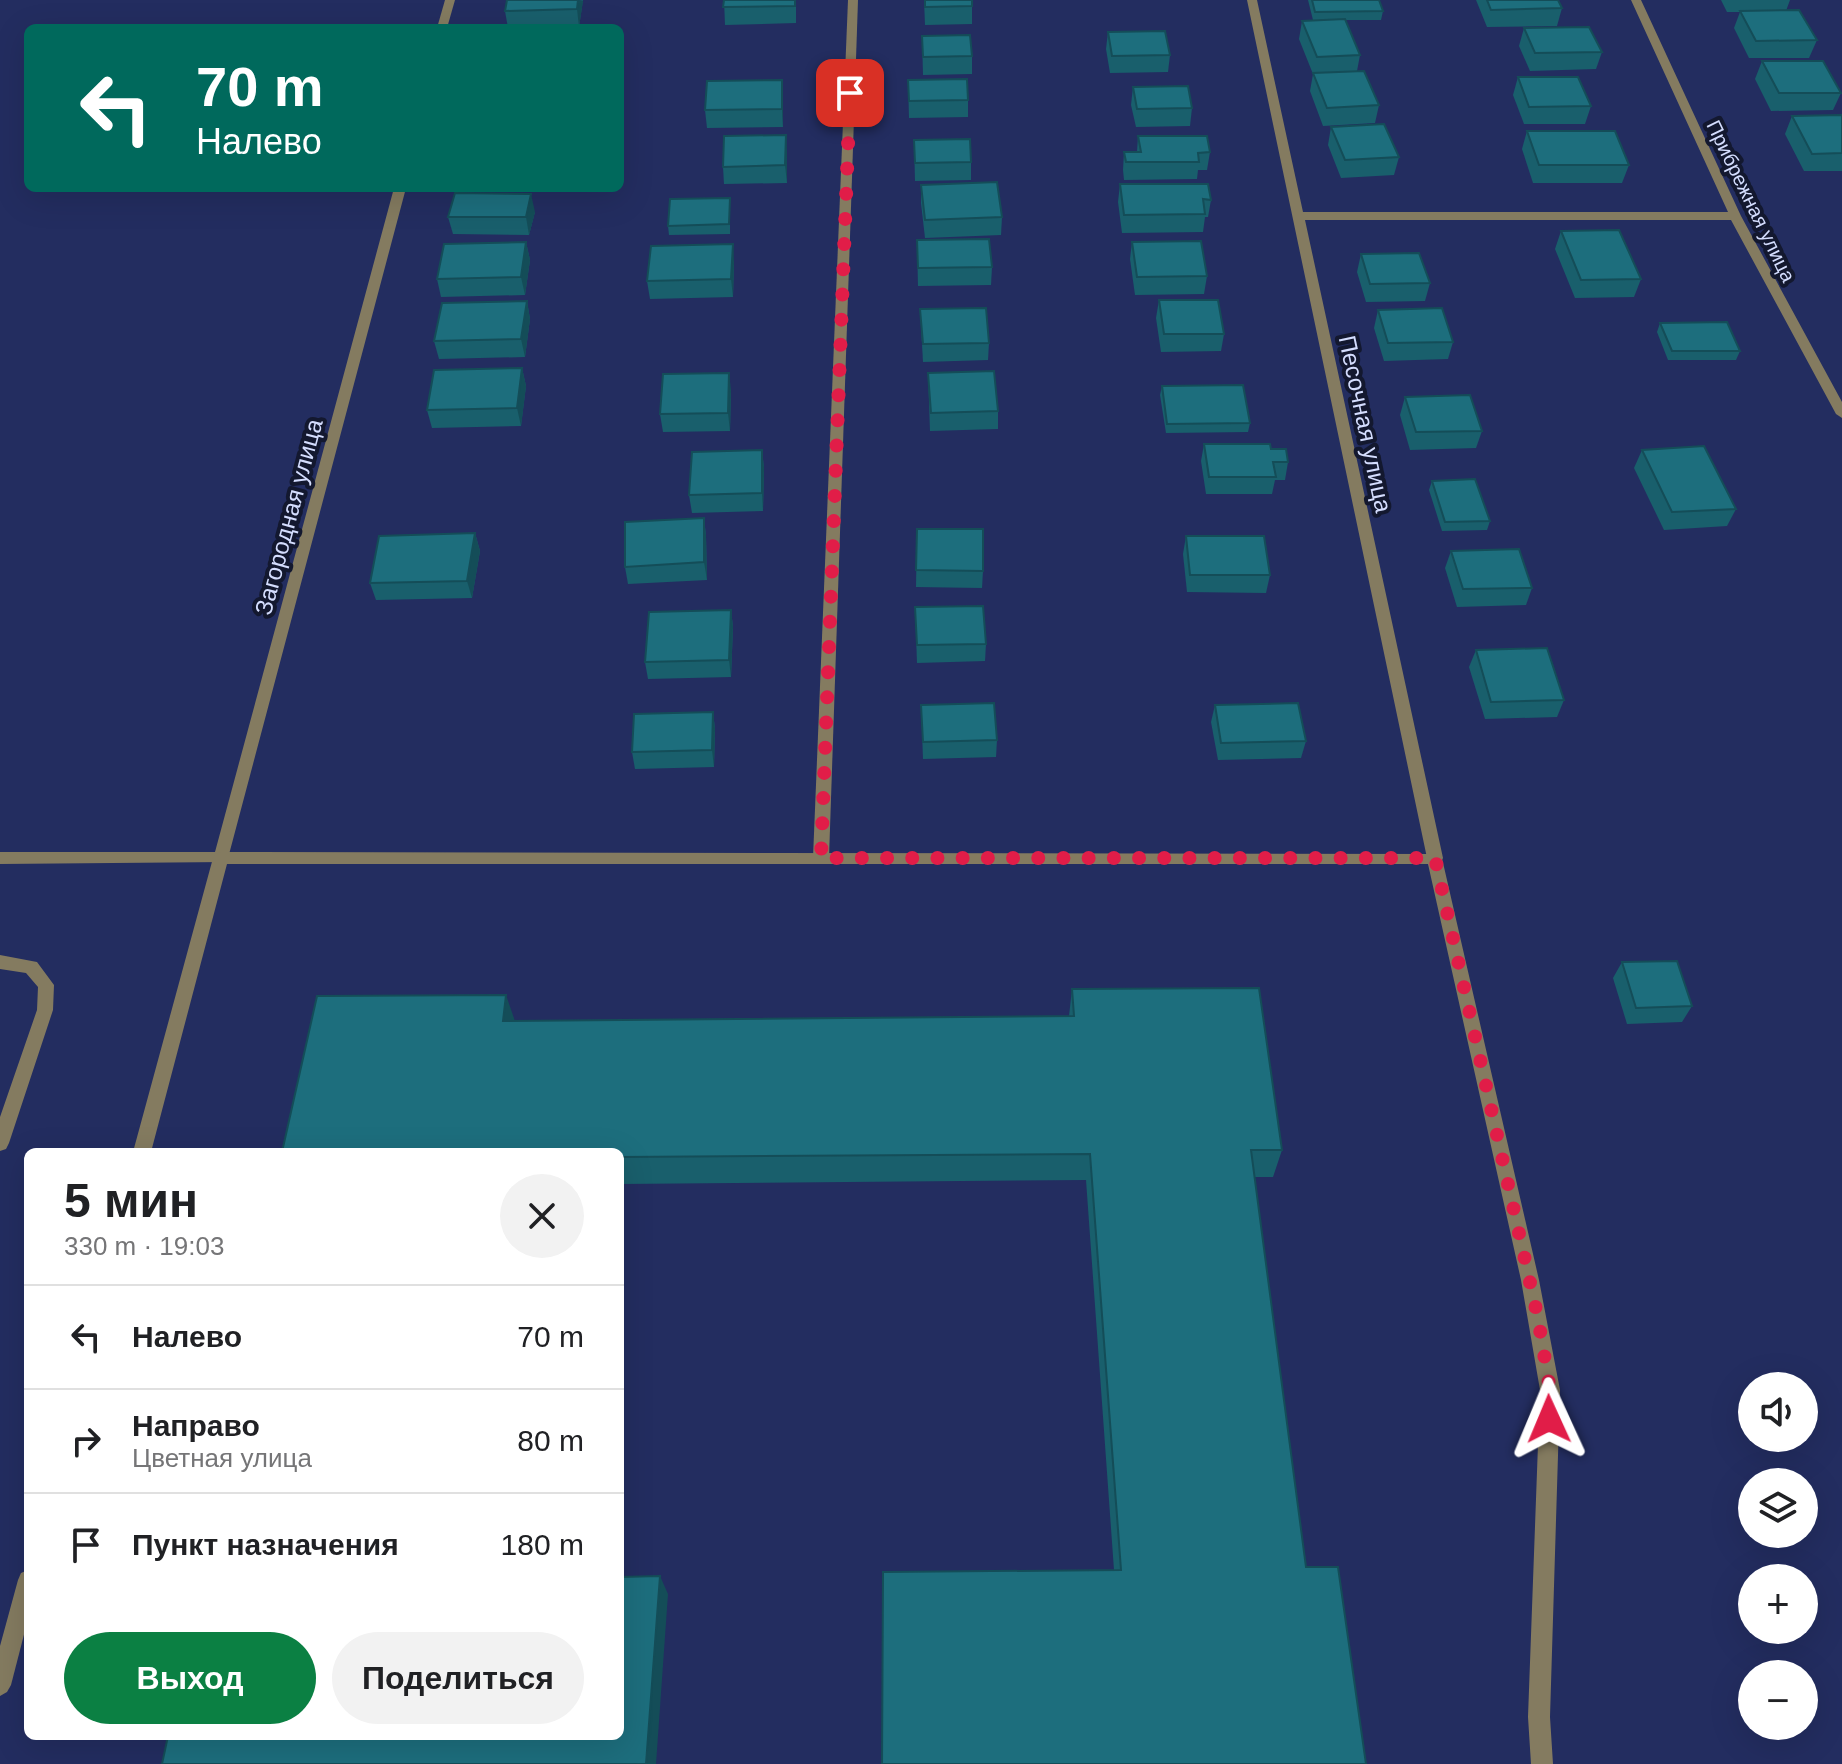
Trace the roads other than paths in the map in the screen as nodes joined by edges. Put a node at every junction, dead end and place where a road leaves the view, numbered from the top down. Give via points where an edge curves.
1 (450, 0) edge
2 (853, 0) edge
3 (1252, 0) edge
4 (1636, 0) edge
5 (443, 24) edge
6 (399, 192) edge
7 (1298, 216) junction
8 (1735, 216) junction
9 (1842, 414) edge
10 (0, 858) edge
11 (221, 858) junction
12 (821, 858) junction
13 (1435, 858) junction
14 (0, 962) edge
15 (0, 1143) edge
16 (143, 1148) edge
17 (24, 1595) edge
18 (0, 1685) edge
19 (1542, 1764) edge

1 - 5 street
2 - 12 street
3 - 7 street, Песочная улица
4 - 8 street, Прибрежная улица
6 - 11 street, Загородная улица
7 - 8 street
7 - 13 street, Песочная улица
8 - 9 street, Прибрежная улица
10 - 11 street
11 - 12 street
11 - 16 street, Загородная улица
12 - 13 street
13 - 19 street, Песочная улица via 1550,1390 1539,1717
14 - 15 street via 31,967 46,985 45,1010
17 - 18 street

